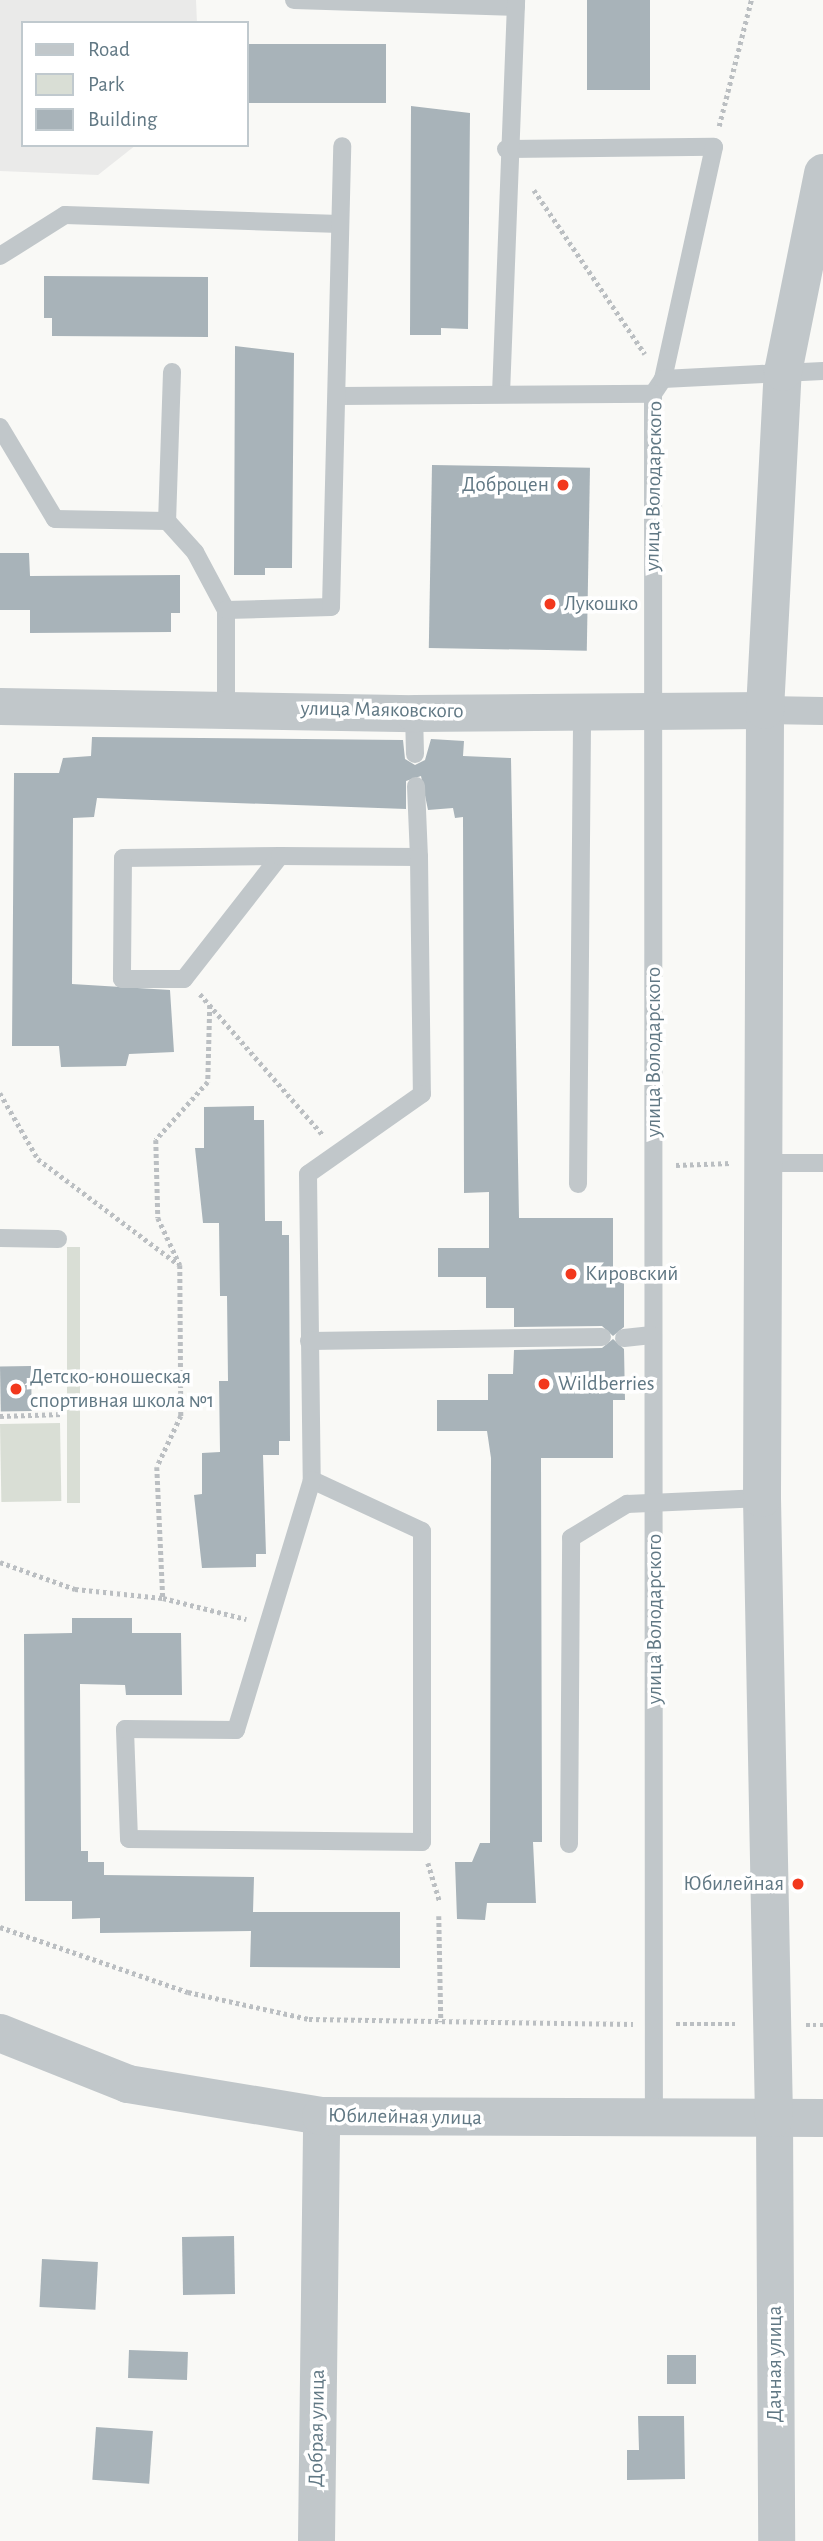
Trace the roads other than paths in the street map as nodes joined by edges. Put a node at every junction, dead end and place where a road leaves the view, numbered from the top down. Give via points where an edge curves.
1 (293, 0) edge
2 (516, 3) edge
3 (342, 146) dead end
4 (506, 149) junction
5 (823, 173) edge
6 (340, 224) junction
7 (0, 256) edge
8 (823, 371) edge
9 (172, 372) dead end
10 (783, 372) junction
11 (658, 387) junction
12 (501, 394) junction
13 (340, 396) junction
14 (0, 427) edge
15 (167, 522) junction
16 (226, 610) junction
17 (0, 706) edge
18 (226, 707) junction
19 (582, 707) junction
20 (652, 708) junction
21 (765, 710) junction
22 (823, 711) edge
23 (414, 713) junction
24 (415, 754) dead end
25 (416, 786) dead end
26 (280, 856) junction
27 (419, 858) junction
28 (762, 1163) junction
29 (823, 1163) edge
30 (579, 1184) dead end
31 (0, 1238) edge
32 (58, 1239) dead end
33 (652, 1335) junction
34 (602, 1337) dead end
35 (624, 1338) dead end
36 (309, 1342) junction
37 (312, 1480) junction
38 (762, 1498) junction
39 (655, 1500) junction
40 (569, 1844) dead end
41 (0, 2032) edge
42 (321, 2116) junction
43 (654, 2117) junction
44 (774, 2118) junction
45 (823, 2118) edge
46 (316, 2541) edge
47 (776, 2541) edge

1 - 2 lane
2 - 4 lane
3 - 6 lane
4 - 11 lane, улица Володарского via 714,147
4 - 12 lane
5 - 10 street
6 - 7 lane via 65,215
6 - 13 lane
8 - 10 lane
9 - 15 lane
10 - 11 lane
10 - 21 street
11 - 12 lane
11 - 20 lane, улица Володарского
12 - 13 lane
13 - 16 lane via 331,607
14 - 15 lane via 55,519
15 - 16 lane via 195,552
16 - 18 lane
17 - 18 street, улица Маяковского
18 - 23 street, улица Маяковского
19 - 20 street, улица Маяковского
19 - 23 street, улица Маяковского
19 - 30 lane
20 - 21 street, улица Маяковского
20 - 33 lane, улица Володарского
21 - 22 street
21 - 28 street
23 - 24 lane
25 - 27 lane
26 - 26 lane via 184,979 121,979 123,858
26 - 27 lane
27 - 36 lane via 422,1094 308,1174
28 - 29 lane
28 - 38 street
31 - 32 lane
33 - 35 lane
33 - 39 lane, улица Володарского
34 - 36 lane
36 - 37 lane
37 - 37 lane via 422,1531 422,1842 129,1839 125,1729 236,1730
38 - 39 lane
38 - 44 street
39 - 40 lane via 627,1504 571,1538
39 - 43 lane, улица Володарского
41 - 42 street, Юбилейная улица via 128,2084
42 - 43 street, Юбилейная улица
42 - 46 street, Добрая улица
43 - 44 street, Юбилейная улица
44 - 45 street, Юбилейная улица
44 - 47 street, Дачная улица

